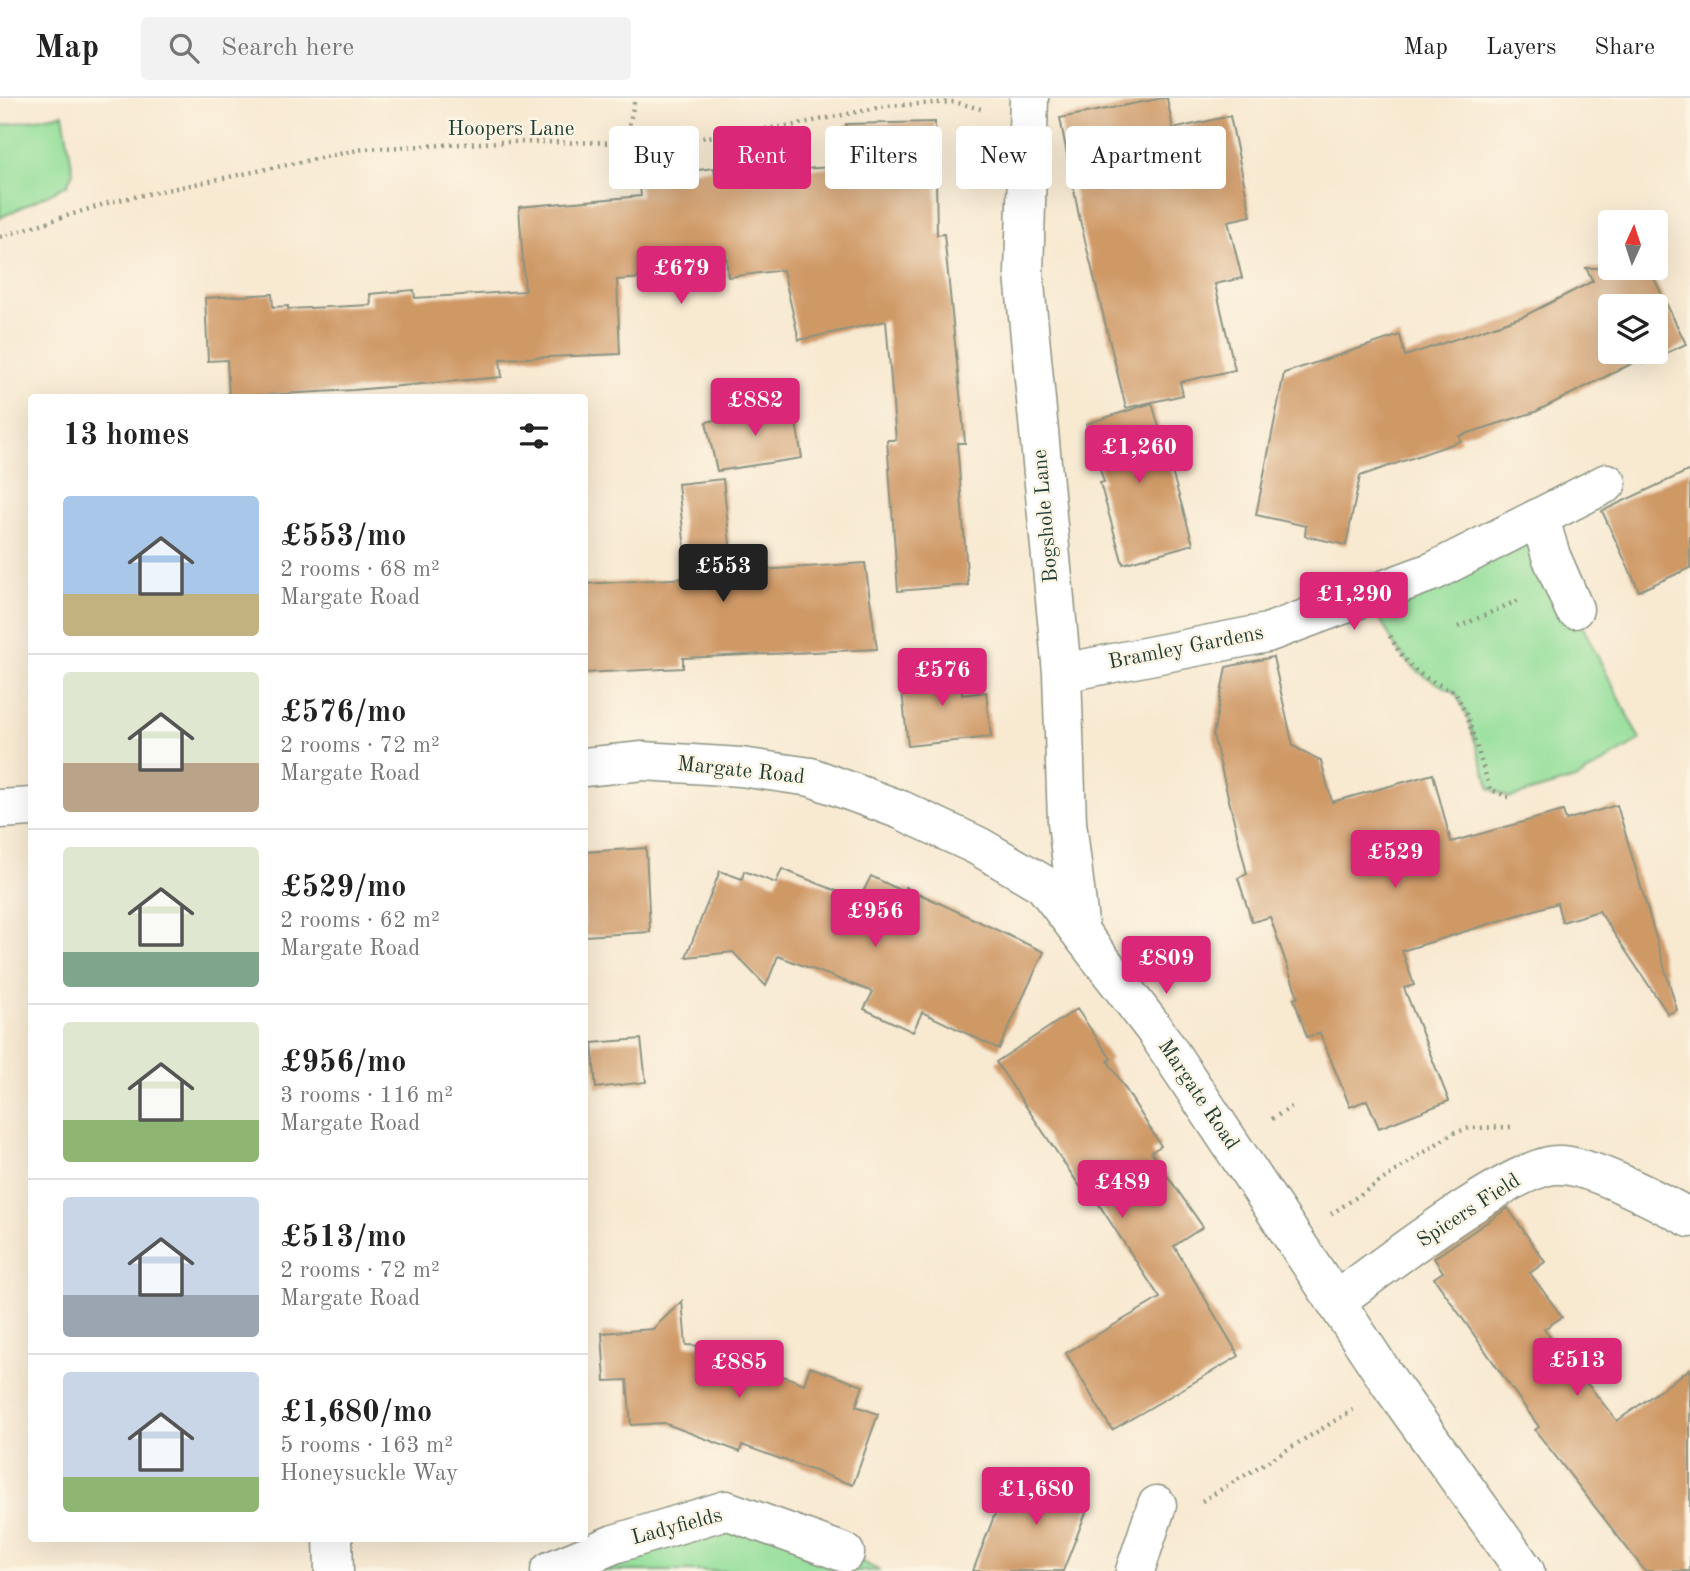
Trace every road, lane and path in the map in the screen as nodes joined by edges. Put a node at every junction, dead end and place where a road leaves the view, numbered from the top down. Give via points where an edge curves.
1 (635, 98) edge
2 (1028, 110) edge
3 (629, 126) edge
4 (699, 138) edge
5 (609, 145) edge
6 (0, 237) edge
7 (1607, 483) dead end
8 (1540, 519) junction
9 (1368, 595) junction
10 (1568, 595) joint
11 (1458, 627) dead end
12 (1062, 673) junction
13 (588, 766) edge
14 (1510, 798) dead end
15 (28, 807) edge
16 (0, 809) edge
17 (1080, 933) junction
18 (1294, 1105) dead end
19 (1260, 1127) dead end
20 (1516, 1127) dead end
21 (1690, 1218) edge
22 (1322, 1219) dead end
23 (1337, 1300) junction
24 (1391, 1385) junction
25 (1157, 1505) joint
26 (333, 1542) edge
27 (845, 1553) dead end
28 (1146, 1567) edge
29 (334, 1571) edge
30 (550, 1571) edge
31 (1525, 1571) edge

1 - 3 path
2 - 4 path, Hoopers Lane via 954,102 886,106
2 - 12 street, Bogshole Lane via 1024,274
5 - 6 path, Hoopers Lane via 502,142 363,149 114,201
7 - 8 street, Bramley Gardens
8 - 9 street, Bramley Gardens via 1434,572
8 - 10 street
9 - 12 street, Bramley Gardens via 1267,632
9 - 14 path via 1404,662 1455,692 1490,789
10 - 11 path
12 - 17 street, Bogshole Lane via 1067,822
13 - 17 street, Margate Road via 643,761 811,777 901,810 978,846 1043,884
15 - 16 street
17 - 23 street, Margate Road via 1155,1030
18 - 19 path
20 - 22 path via 1453,1133
21 - 23 street, Spicers Field via 1642,1193 1558,1164 1525,1174 1455,1217
23 - 24 street, Margate Road
24 - 25 path via 1194,1506
24 - 31 street, Margate Road
25 - 28 street
26 - 29 street
27 - 30 street, Ladyfields via 726,1510 614,1544

